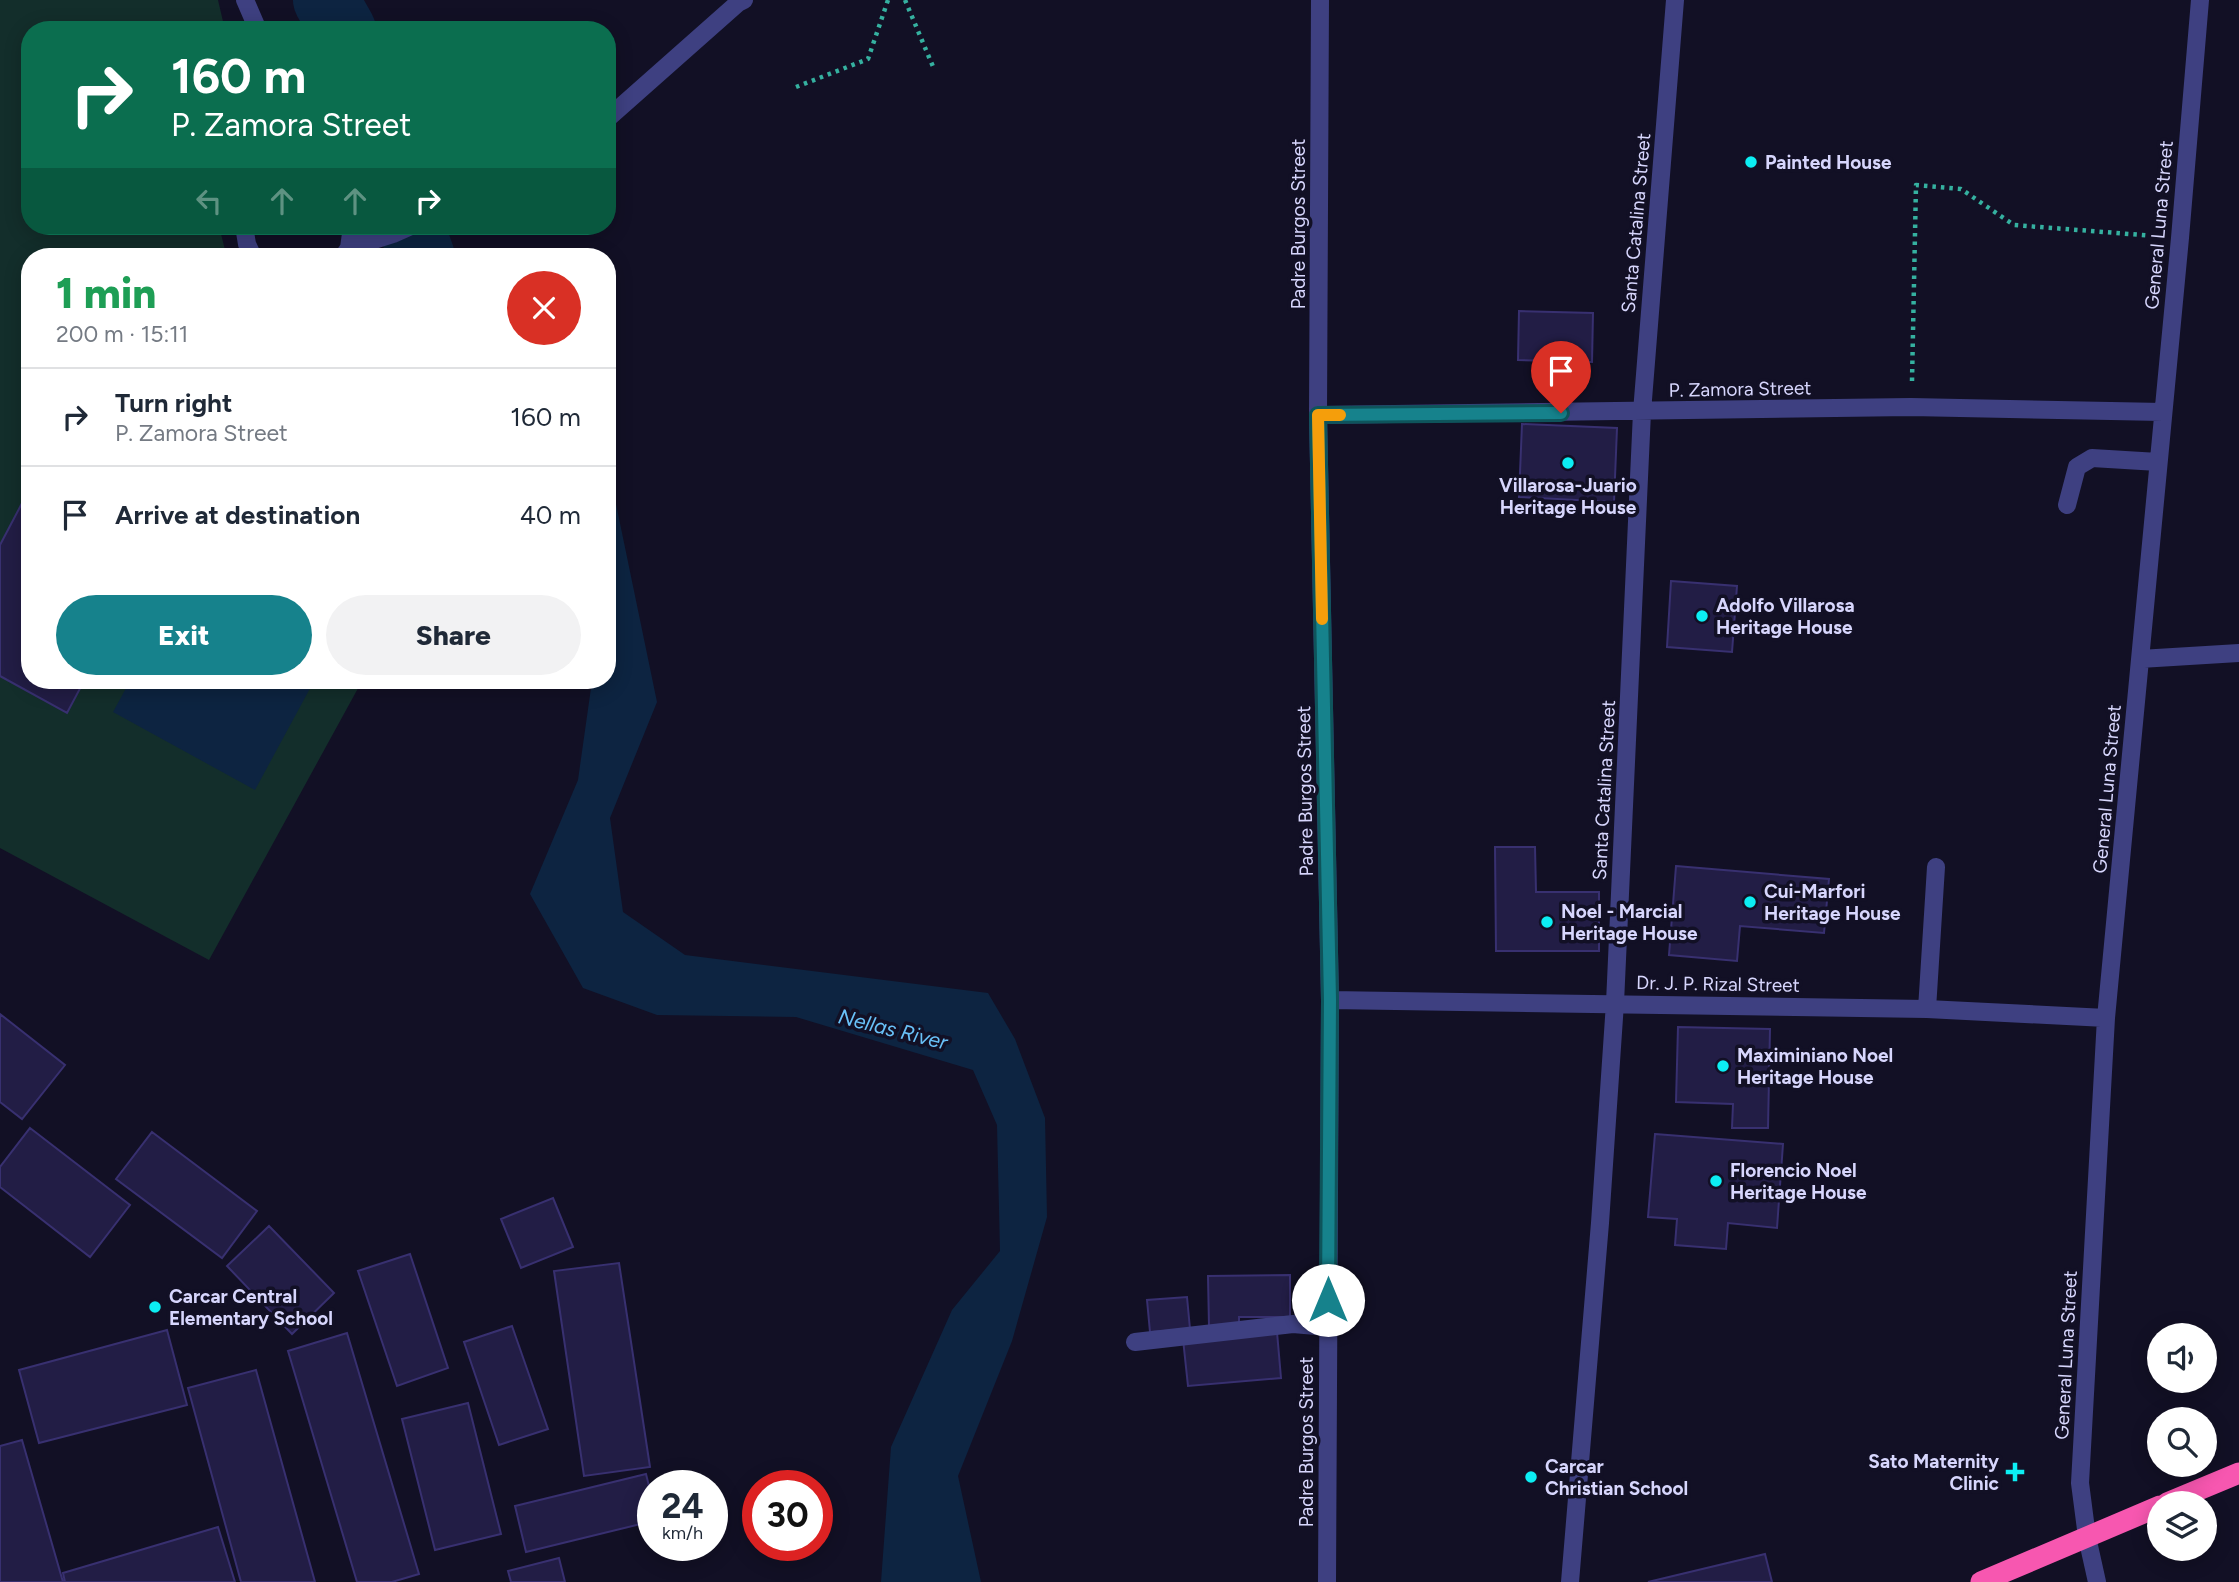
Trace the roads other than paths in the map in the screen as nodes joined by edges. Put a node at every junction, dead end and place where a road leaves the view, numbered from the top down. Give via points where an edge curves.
1 (245, 0) edge
2 (744, 0) edge
3 (1320, 0) edge
4 (1675, 0) edge
5 (2200, 0) edge
6 (254, 21) edge
7 (616, 111) edge
8 (391, 235) edge
9 (358, 248) edge
10 (1642, 412) junction
11 (2163, 412) junction
12 (1318, 415) junction
13 (2158, 462) junction
14 (2067, 505) dead end
15 (2239, 653) edge
16 (2140, 659) junction
17 (1936, 867) dead end
18 (1330, 1000) junction
19 (1615, 1003) junction
20 (1927, 1009) junction
21 (2106, 1018) junction
22 (1328, 1327) junction
23 (1135, 1342) dead end
24 (2239, 1473) edge
25 (2196, 1491) edge
26 (2147, 1512) edge
27 (2087, 1537) junction
28 (1327, 1582) edge
29 (1570, 1582) edge
30 (1981, 1582) edge
31 (2097, 1582) edge

1 - 6 street
2 - 7 street
3 - 12 street, Padre Burgos Street
4 - 10 street, Santa Catalina Street
5 - 11 street, General Luna Street
8 - 9 street
10 - 11 street, P. Zamora Street via 1911,407
10 - 12 street, P. Zamora Street
10 - 19 street, Santa Catalina Street
11 - 13 street, General Luna Street
12 - 18 street, Padre Burgos Street
13 - 14 street via 2092,458 2077,467
13 - 16 street, General Luna Street
15 - 16 street
16 - 21 street, General Luna Street
17 - 20 street
18 - 19 street, Dr. J. P. Rizal Street
18 - 22 street, Padre Burgos Street
19 - 20 street, Dr. J. P. Rizal Street
19 - 29 street, Santa Catalina Street
20 - 21 street, Dr. J. P. Rizal Street
21 - 27 street, General Luna Street via 2080,1483
22 - 23 street via 1293,1324
22 - 28 street, Padre Burgos Street
24 - 25 highway
26 - 27 highway
27 - 30 highway
27 - 31 street, General Luna Street

